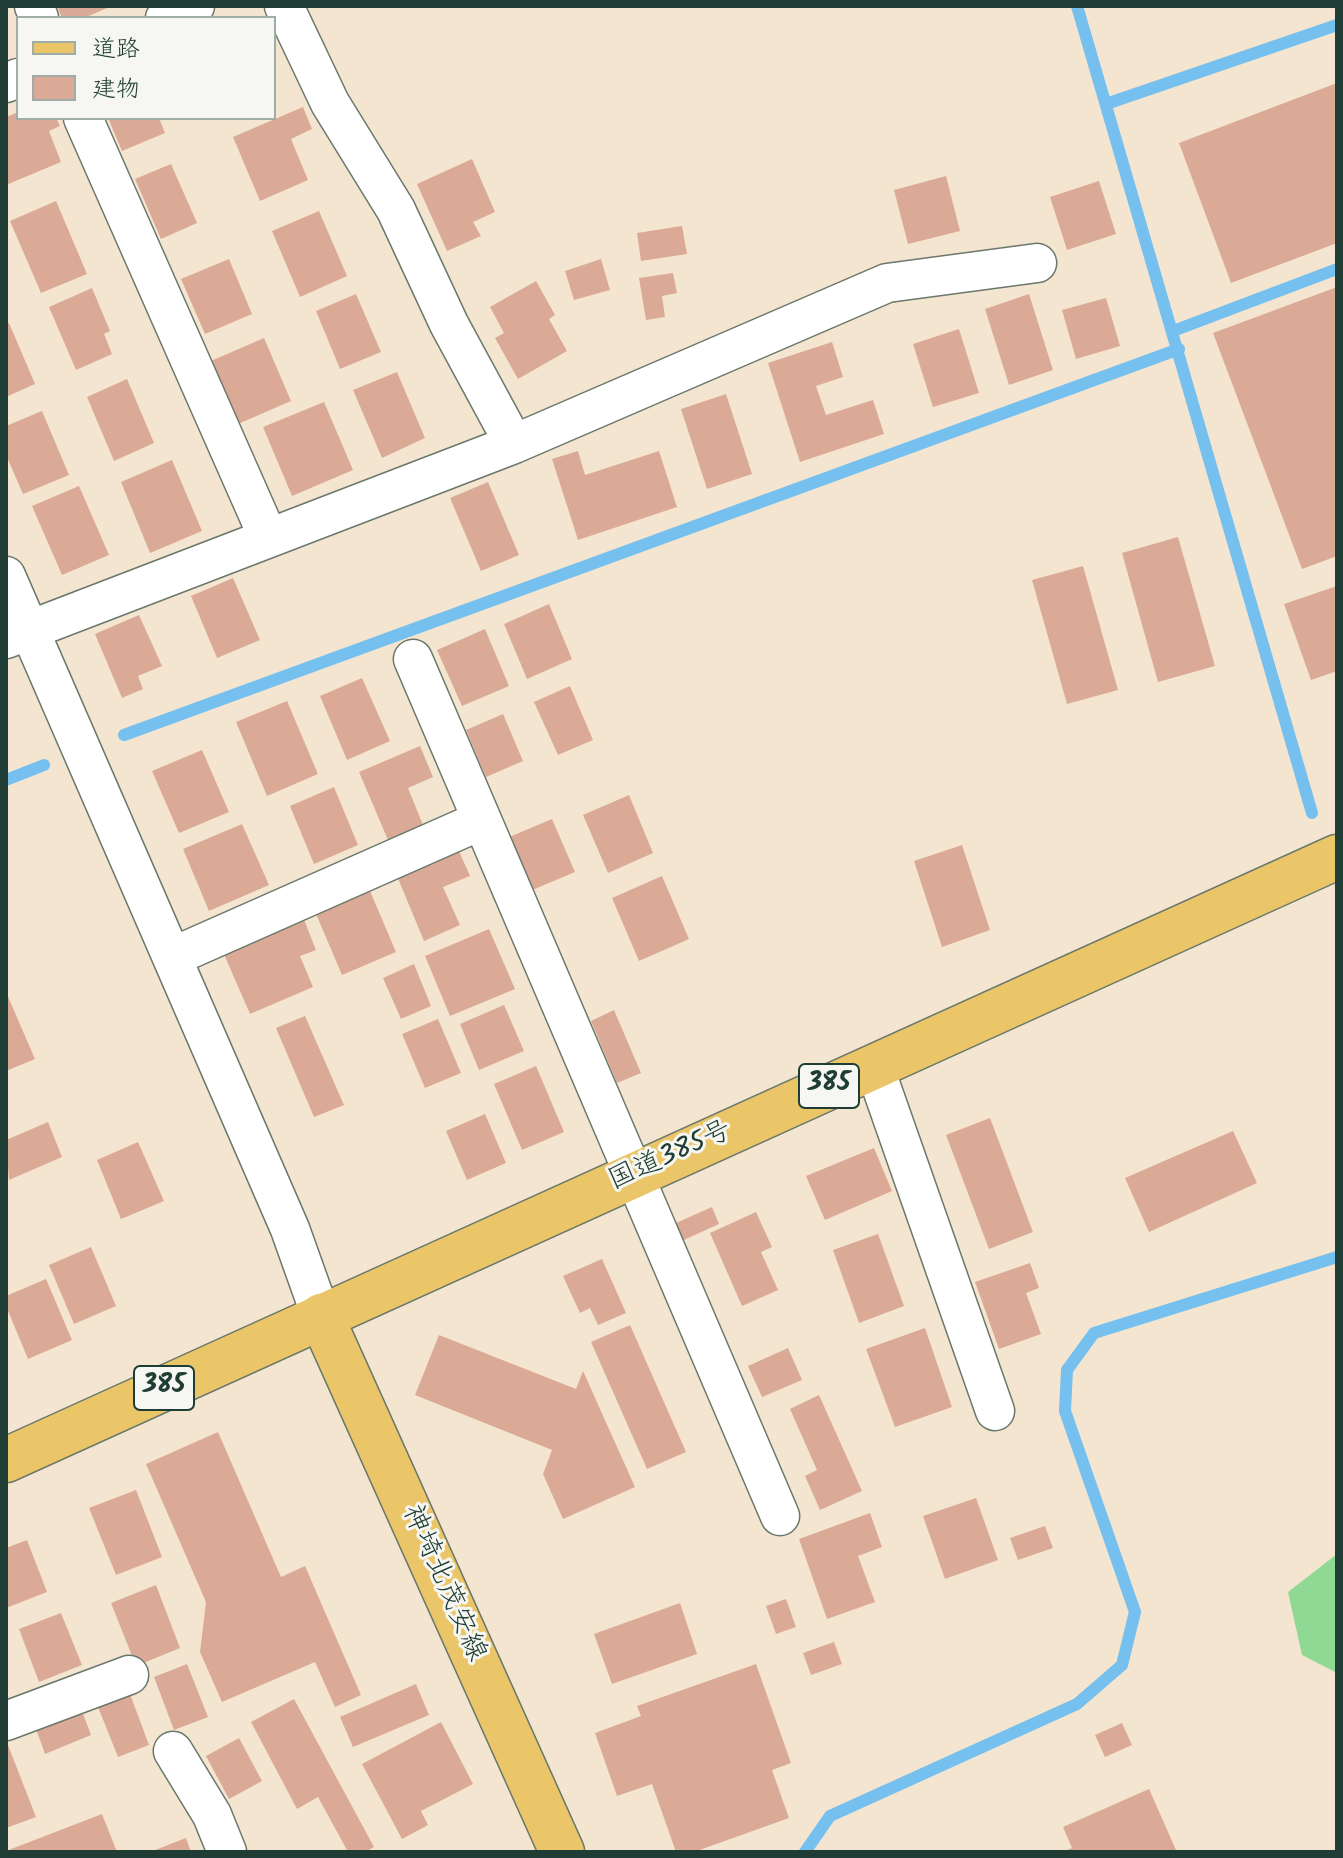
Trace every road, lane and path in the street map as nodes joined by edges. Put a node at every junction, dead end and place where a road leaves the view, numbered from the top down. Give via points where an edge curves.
1 (195, 6) edge
2 (284, 6) edge
3 (170, 16) edge
4 (84, 120) edge
5 (1037, 263) dead end
6 (514, 444) junction
7 (268, 537) junction
8 (6, 576) edge
9 (18, 634) edge
10 (413, 659) dead end
11 (482, 820) junction
12 (1337, 857) edge
13 (172, 957) junction
14 (874, 1066) junction
15 (632, 1175) junction
16 (321, 1316) junction
17 (995, 1411) dead end
18 (6, 1460) edge
19 (780, 1516) dead end
20 (129, 1675) dead end
21 (6, 1721) edge
22 (173, 1751) dead end
23 (227, 1852) edge
24 (562, 1852) edge

1 - 3 street
2 - 6 street via 330,103 396,210 449,324
4 - 7 street
5 - 6 street via 887,283
6 - 7 street
7 - 9 street
8 - 9 street
9 - 13 street
10 - 11 street
11 - 13 street
11 - 15 street
12 - 14 main road, 国道385号 / 385
13 - 16 street via 290,1229
14 - 15 main road, 国道385号 / 385
14 - 17 street
15 - 16 main road, 国道385号 / 385
15 - 19 street
16 - 18 main road, 国道385号 / 385
16 - 24 main road, 神埼北茂安線
20 - 21 street
22 - 23 street via 212,1815

